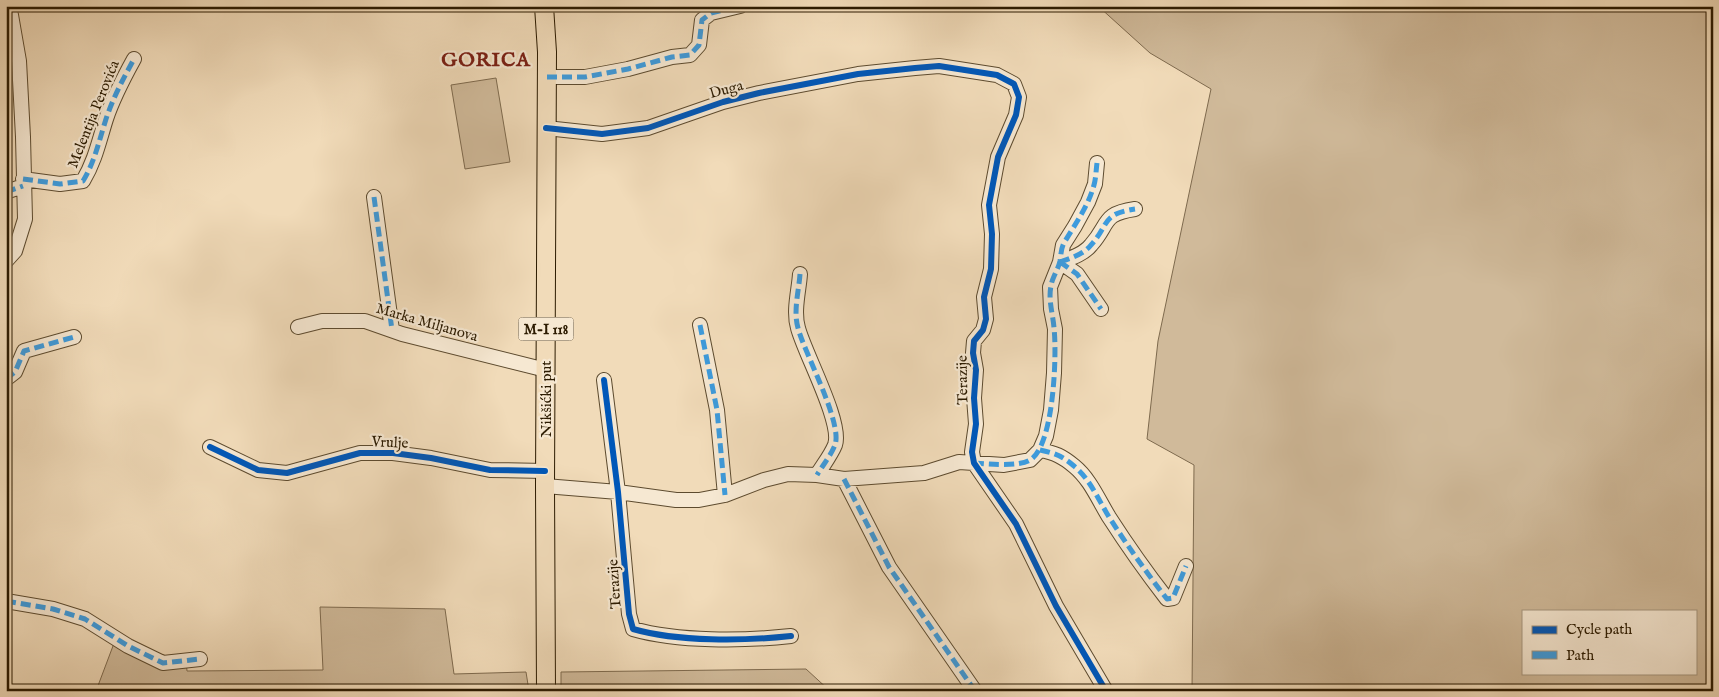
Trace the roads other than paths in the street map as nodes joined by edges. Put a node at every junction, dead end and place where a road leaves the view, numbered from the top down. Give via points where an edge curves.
1 (8, 6) edge
2 (544, 6) edge
3 (740, 6) edge
4 (134, 59) dead end
5 (914, 68) joint
6 (547, 77) junction
7 (546, 128) junction
8 (1097, 163) dead end
9 (23, 183) junction
10 (6, 192) edge
11 (374, 197) dead end
12 (1135, 209) dead end
13 (6, 261) edge
14 (1060, 262) junction
15 (800, 274) dead end
16 (1101, 309) dead end
17 (700, 325) dead end
18 (298, 327) dead end
19 (392, 330) junction
20 (74, 338) dead end
21 (546, 370) junction
22 (6, 379) edge
23 (604, 380) dead end
24 (210, 447) dead end
25 (1040, 450) junction
26 (974, 464) junction
27 (817, 475) junction
28 (545, 478) junction
29 (844, 479) junction
30 (618, 492) junction
31 (726, 495) junction
32 (1186, 566) dead end
33 (6, 602) edge
34 (791, 636) dead end
35 (200, 659) dead end
36 (546, 691) edge
37 (975, 691) edge
38 (1106, 691) edge

1 - 9 street via 19,61
2 - 6 main road, Nikšićki put / M-I 118
3 - 6 street via 711,13 702,20 699,45 690,55 585,77
4 - 9 street, Melentija Perovića via 118,88 92,166 83,181
5 - 7 street, Duga via 858,74 759,93 648,128 602,134
5 - 26 street, Terazije via 938,66 997,75 1014,84 1019,97 1016,115 998,157 989,205 992,234 991,269 984,298 986,319 983,330 974,341 973,353 976,370
6 - 7 main road, Nikšićki put / M-I 118
7 - 21 main road, Nikšićki put / M-I 118
8 - 14 street via 1095,184 1063,244
9 - 10 street, Melentija Perovića
9 - 13 street via 25,219 15,251
11 - 19 street
12 - 14 street via 1109,218 1091,247
14 - 16 street via 1077,274
14 - 25 street via 1050,287 1055,329 1054,373 1046,436
15 - 27 street via 798,327 834,422 836,444
17 - 31 street via 717,410
18 - 19 street, Marka Miljanova via 322,322 365,321
19 - 21 street, Marka Miljanova
20 - 22 street via 24,351 15,372
21 - 28 main road, Nikšićki put / M-I 118
23 - 30 street, Terazije
24 - 28 street, Vrulje via 258,470 287,473 360,453 393,453
25 - 26 street via 1030,460 1004,465
25 - 32 street via 1056,453 1075,466 1167,599 1173,598
26 - 29 street via 959,462 924,473
26 - 38 street via 1016,524 1056,606
27 - 29 street
27 - 31 street via 788,474
28 - 30 street
28 - 36 main road, Nikšićki put / M-I 118
29 - 37 street via 889,567
30 - 31 street via 676,500
30 - 34 street, Terazije via 633,628 653,634 722,639
33 - 35 street via 53,609 84,619 163,663

